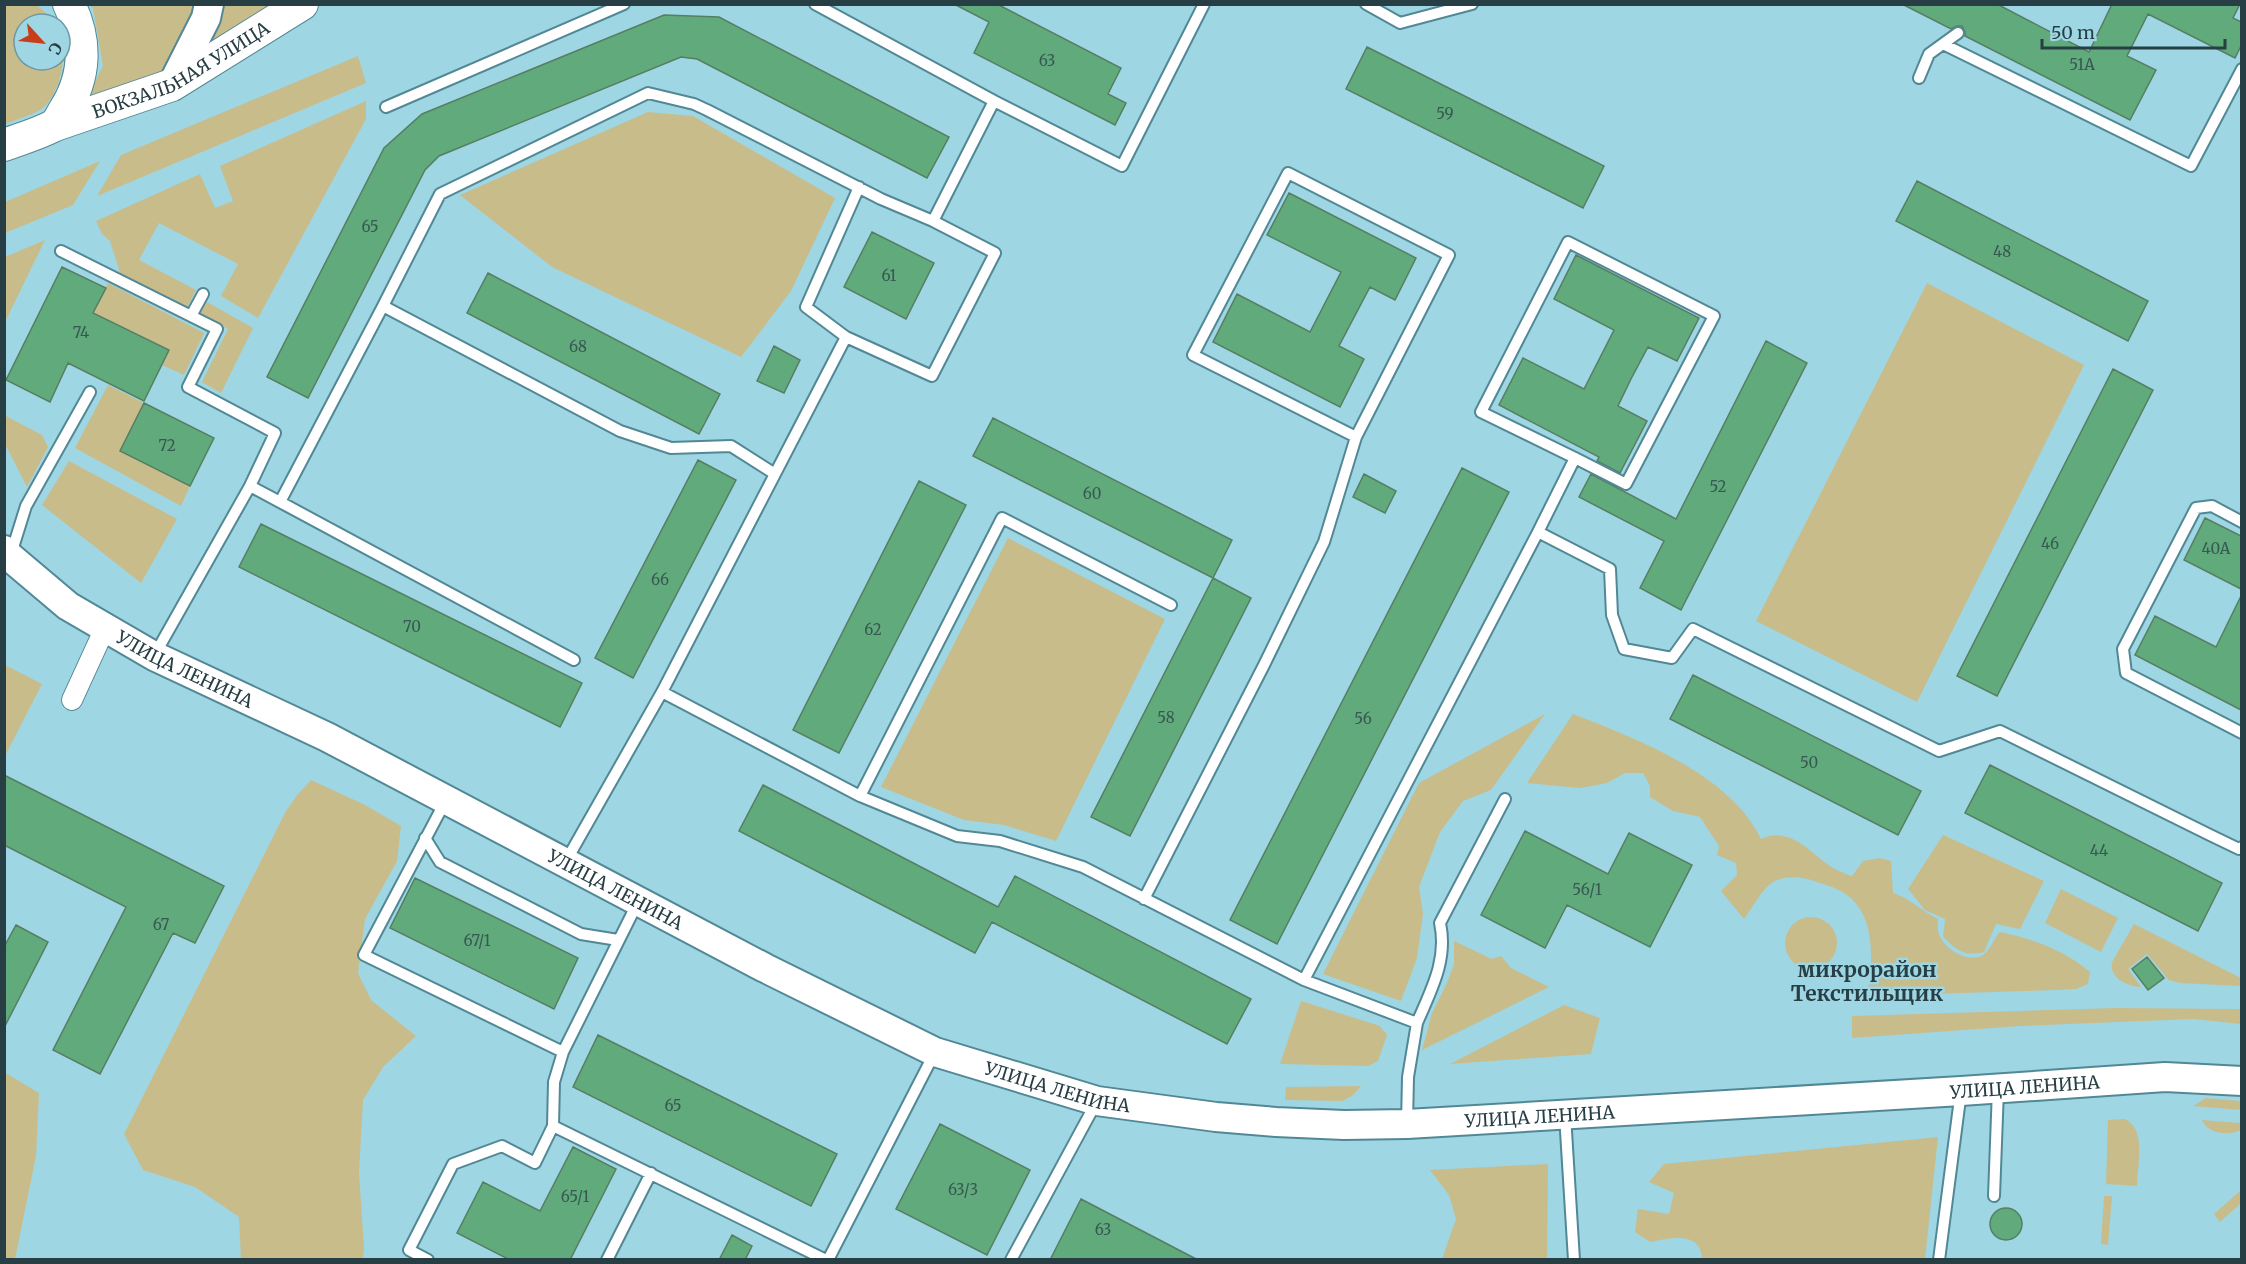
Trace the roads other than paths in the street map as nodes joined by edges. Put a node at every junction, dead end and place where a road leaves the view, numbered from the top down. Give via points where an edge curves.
1 (69, 4) edge
2 (209, 4) edge
3 (302, 4) edge
4 (624, 4) edge
5 (815, 4) edge
6 (1204, 4) edge
7 (1366, 4) edge
8 (1472, 4) edge
9 (1958, 33) dead end
10 (1943, 44) junction
11 (2241, 69) edge
12 (1919, 78) dead end
13 (172, 85) junction
14 (994, 101) junction
15 (386, 106) dead end
16 (55, 125) junction
17 (4, 145) edge
18 (859, 187) junction
19 (933, 221) junction
20 (62, 251) dead end
21 (203, 294) dead end
22 (383, 306) junction
23 (191, 316) junction
24 (846, 337) junction
25 (90, 392) dead end
26 (1356, 437) junction
27 (1575, 458) junction
28 (775, 474) junction
29 (250, 486) junction
30 (280, 502) junction
31 (2241, 522) edge
32 (1538, 532) junction
33 (7, 554) edge
34 (1171, 605) dead end
35 (105, 628) junction
36 (154, 656) junction
37 (574, 660) dead end
38 (662, 692) junction
39 (72, 700) dead end
40 (2241, 733) edge
41 (860, 796) junction
42 (447, 799) junction
43 (1504, 799) dead end
44 (425, 838) junction
45 (2241, 847) edge
46 (566, 861) junction
47 (1144, 899) junction
48 (639, 900) junction
49 (618, 940) junction
50 (1304, 981) junction
51 (1417, 1023) junction
52 (563, 1052) junction
53 (935, 1052) junction
54 (2241, 1081) edge
55 (1998, 1089) junction
56 (1961, 1091) junction
57 (1097, 1101) junction
58 (1565, 1115) junction
59 (1407, 1124) junction
60 (554, 1126) junction
61 (651, 1173) junction
62 (1994, 1196) dead end
63 (428, 1260) edge
64 (607, 1260) edge
65 (827, 1260) edge
66 (1011, 1260) edge
67 (1574, 1260) edge
68 (1940, 1260) edge

1 - 16 main road via 78,22 83,48 81,74 73,98
2 - 13 street via 206,18
3 - 13 main road, ВОКЗАЛЬНАЯ УЛИЦА
4 - 15 lane
5 - 14 lane
6 - 14 lane via 1122,166
7 - 8 lane via 1400,23
9 - 10 lane
10 - 11 lane via 2191,166
10 - 12 lane via 1929,54
13 - 16 main road, ВОКЗАЛЬНАЯ УЛИЦА
14 - 19 lane
16 - 17 main road, ВОКЗАЛЬНАЯ УЛИЦА
18 - 19 lane
18 - 22 lane via 694,104 648,93 440,194
18 - 24 lane via 806,308
19 - 24 lane via 995,253 932,376
20 - 23 lane
21 - 23 lane
22 - 28 lane via 620,432 671,448 731,446
22 - 30 lane
23 - 29 lane via 217,329 188,387 275,433
24 - 28 lane
25 - 33 lane via 26,506
26 - 26 lane via 1449,255 1288,173 1193,355
26 - 47 lane via 1324,543
27 - 27 lane via 1626,484 1714,316 1568,242 1481,412
27 - 32 lane
28 - 38 lane
29 - 30 lane
29 - 36 lane
30 - 37 lane
31 - 40 lane via 2212,506 2196,508 2123,649 2126,673
32 - 45 lane via 1610,570 1612,615 1624,649 1672,658 1693,629 1939,751 2000,731 2210,836
32 - 50 lane
33 - 35 street, УЛИЦА ЛЕНИНА via 68,606
34 - 41 lane via 1002,518
35 - 36 street, УЛИЦА ЛЕНИНА
35 - 39 street
36 - 42 street, УЛИЦА ЛЕНИНА via 327,737
38 - 41 lane
38 - 46 lane
41 - 47 lane via 957,837 1000,841 1083,867
42 - 44 lane
42 - 46 street, УЛИЦА ЛЕНИНА
43 - 51 lane via 1440,923 1444,940 1439,971
44 - 49 lane via 440,862 581,934
44 - 52 lane via 364,954
46 - 48 street, УЛИЦА ЛЕНИНА
47 - 50 lane
48 - 49 lane
48 - 53 street, УЛИЦА ЛЕНИНА
49 - 52 lane
50 - 51 lane
51 - 59 lane via 1408,1077
52 - 60 lane via 554,1082
53 - 57 street, УЛИЦА ЛЕНИНА
53 - 65 lane
54 - 55 street, УЛИЦА ЛЕНИНА via 2165,1077
55 - 56 street, УЛИЦА ЛЕНИНА
55 - 62 lane
56 - 58 street, УЛИЦА ЛЕНИНА
56 - 68 lane
57 - 59 street, УЛИЦА ЛЕНИНА via 1276,1122
57 - 66 lane
58 - 59 street, УЛИЦА ЛЕНИНА
58 - 67 lane
60 - 61 lane
60 - 63 lane via 536,1163 502,1146 453,1164 409,1250
61 - 64 lane
61 - 65 lane

